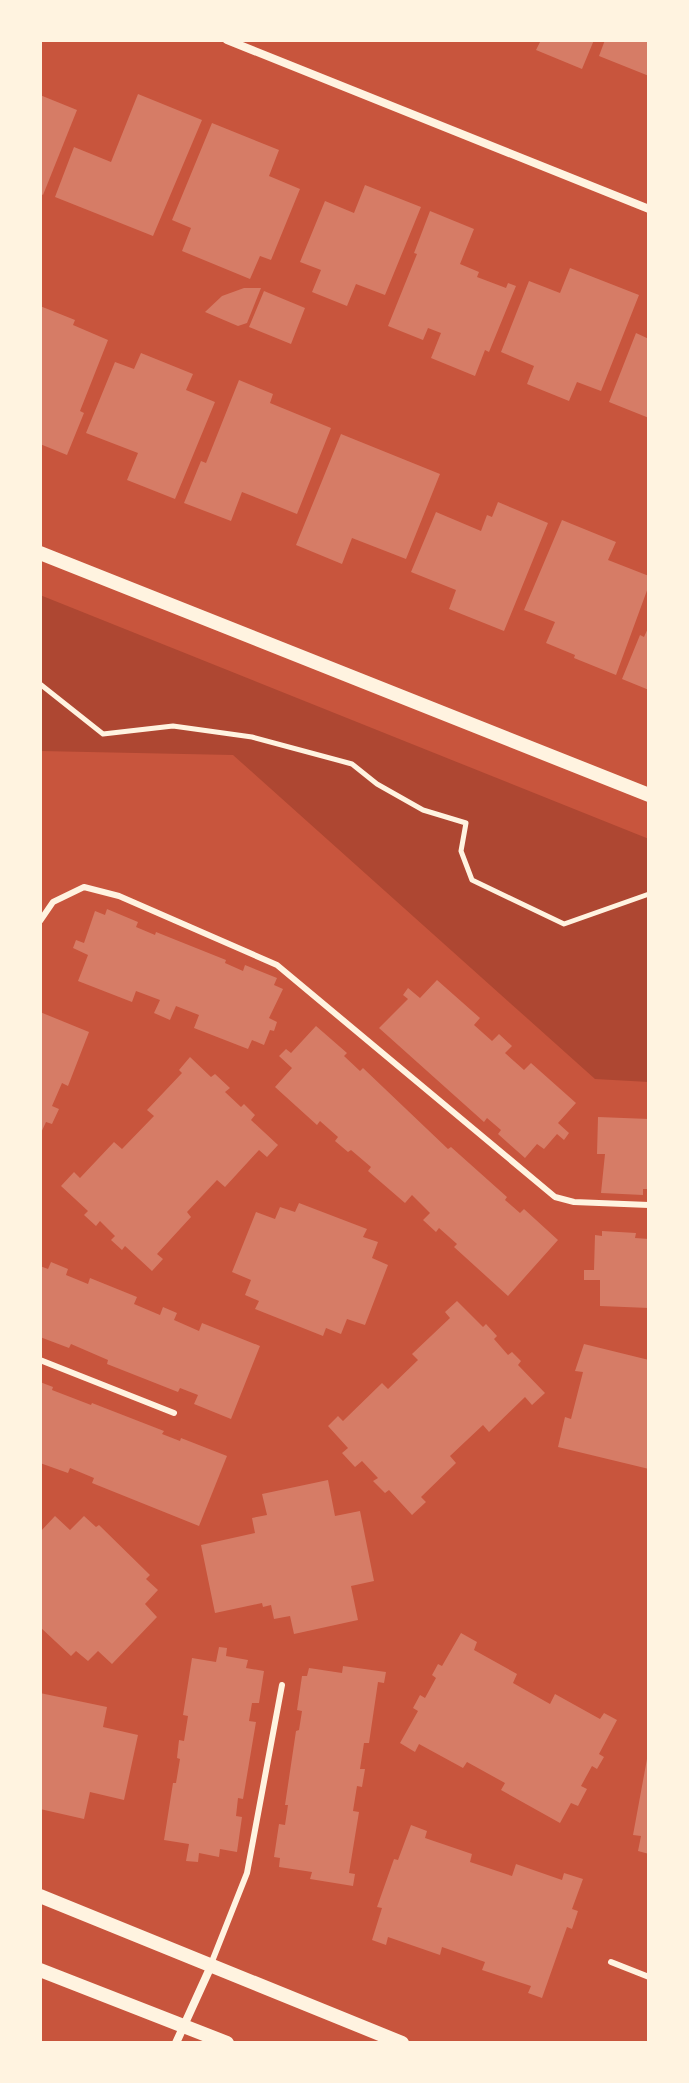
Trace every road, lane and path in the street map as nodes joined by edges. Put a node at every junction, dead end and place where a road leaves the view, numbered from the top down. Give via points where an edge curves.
1 (227, 40) edge
2 (649, 209) edge
3 (40, 553) edge
4 (40, 684) edge
5 (649, 795) edge
6 (649, 894) edge
7 (40, 921) edge
8 (649, 1205) edge
9 (40, 1360) edge
10 (174, 1413) dead end
11 (282, 1685) dead end
12 (40, 1896) edge
13 (611, 1962) dead end
14 (211, 1966) junction
15 (40, 1970) edge
16 (649, 1977) edge
17 (183, 2025) junction
18 (176, 2043) edge
19 (227, 2043) edge
20 (402, 2043) edge

1 - 2 street
3 - 5 street
4 - 6 path via 103,734 173,726 252,737 352,764 423,810 466,823 461,851 472,880 564,924
7 - 8 lane via 53,902 84,887 119,896 277,965 555,1197
9 - 10 lane
11 - 14 lane via 247,1873
12 - 14 street
13 - 16 lane
14 - 17 street
14 - 20 street
15 - 17 street
17 - 18 street
17 - 19 street

